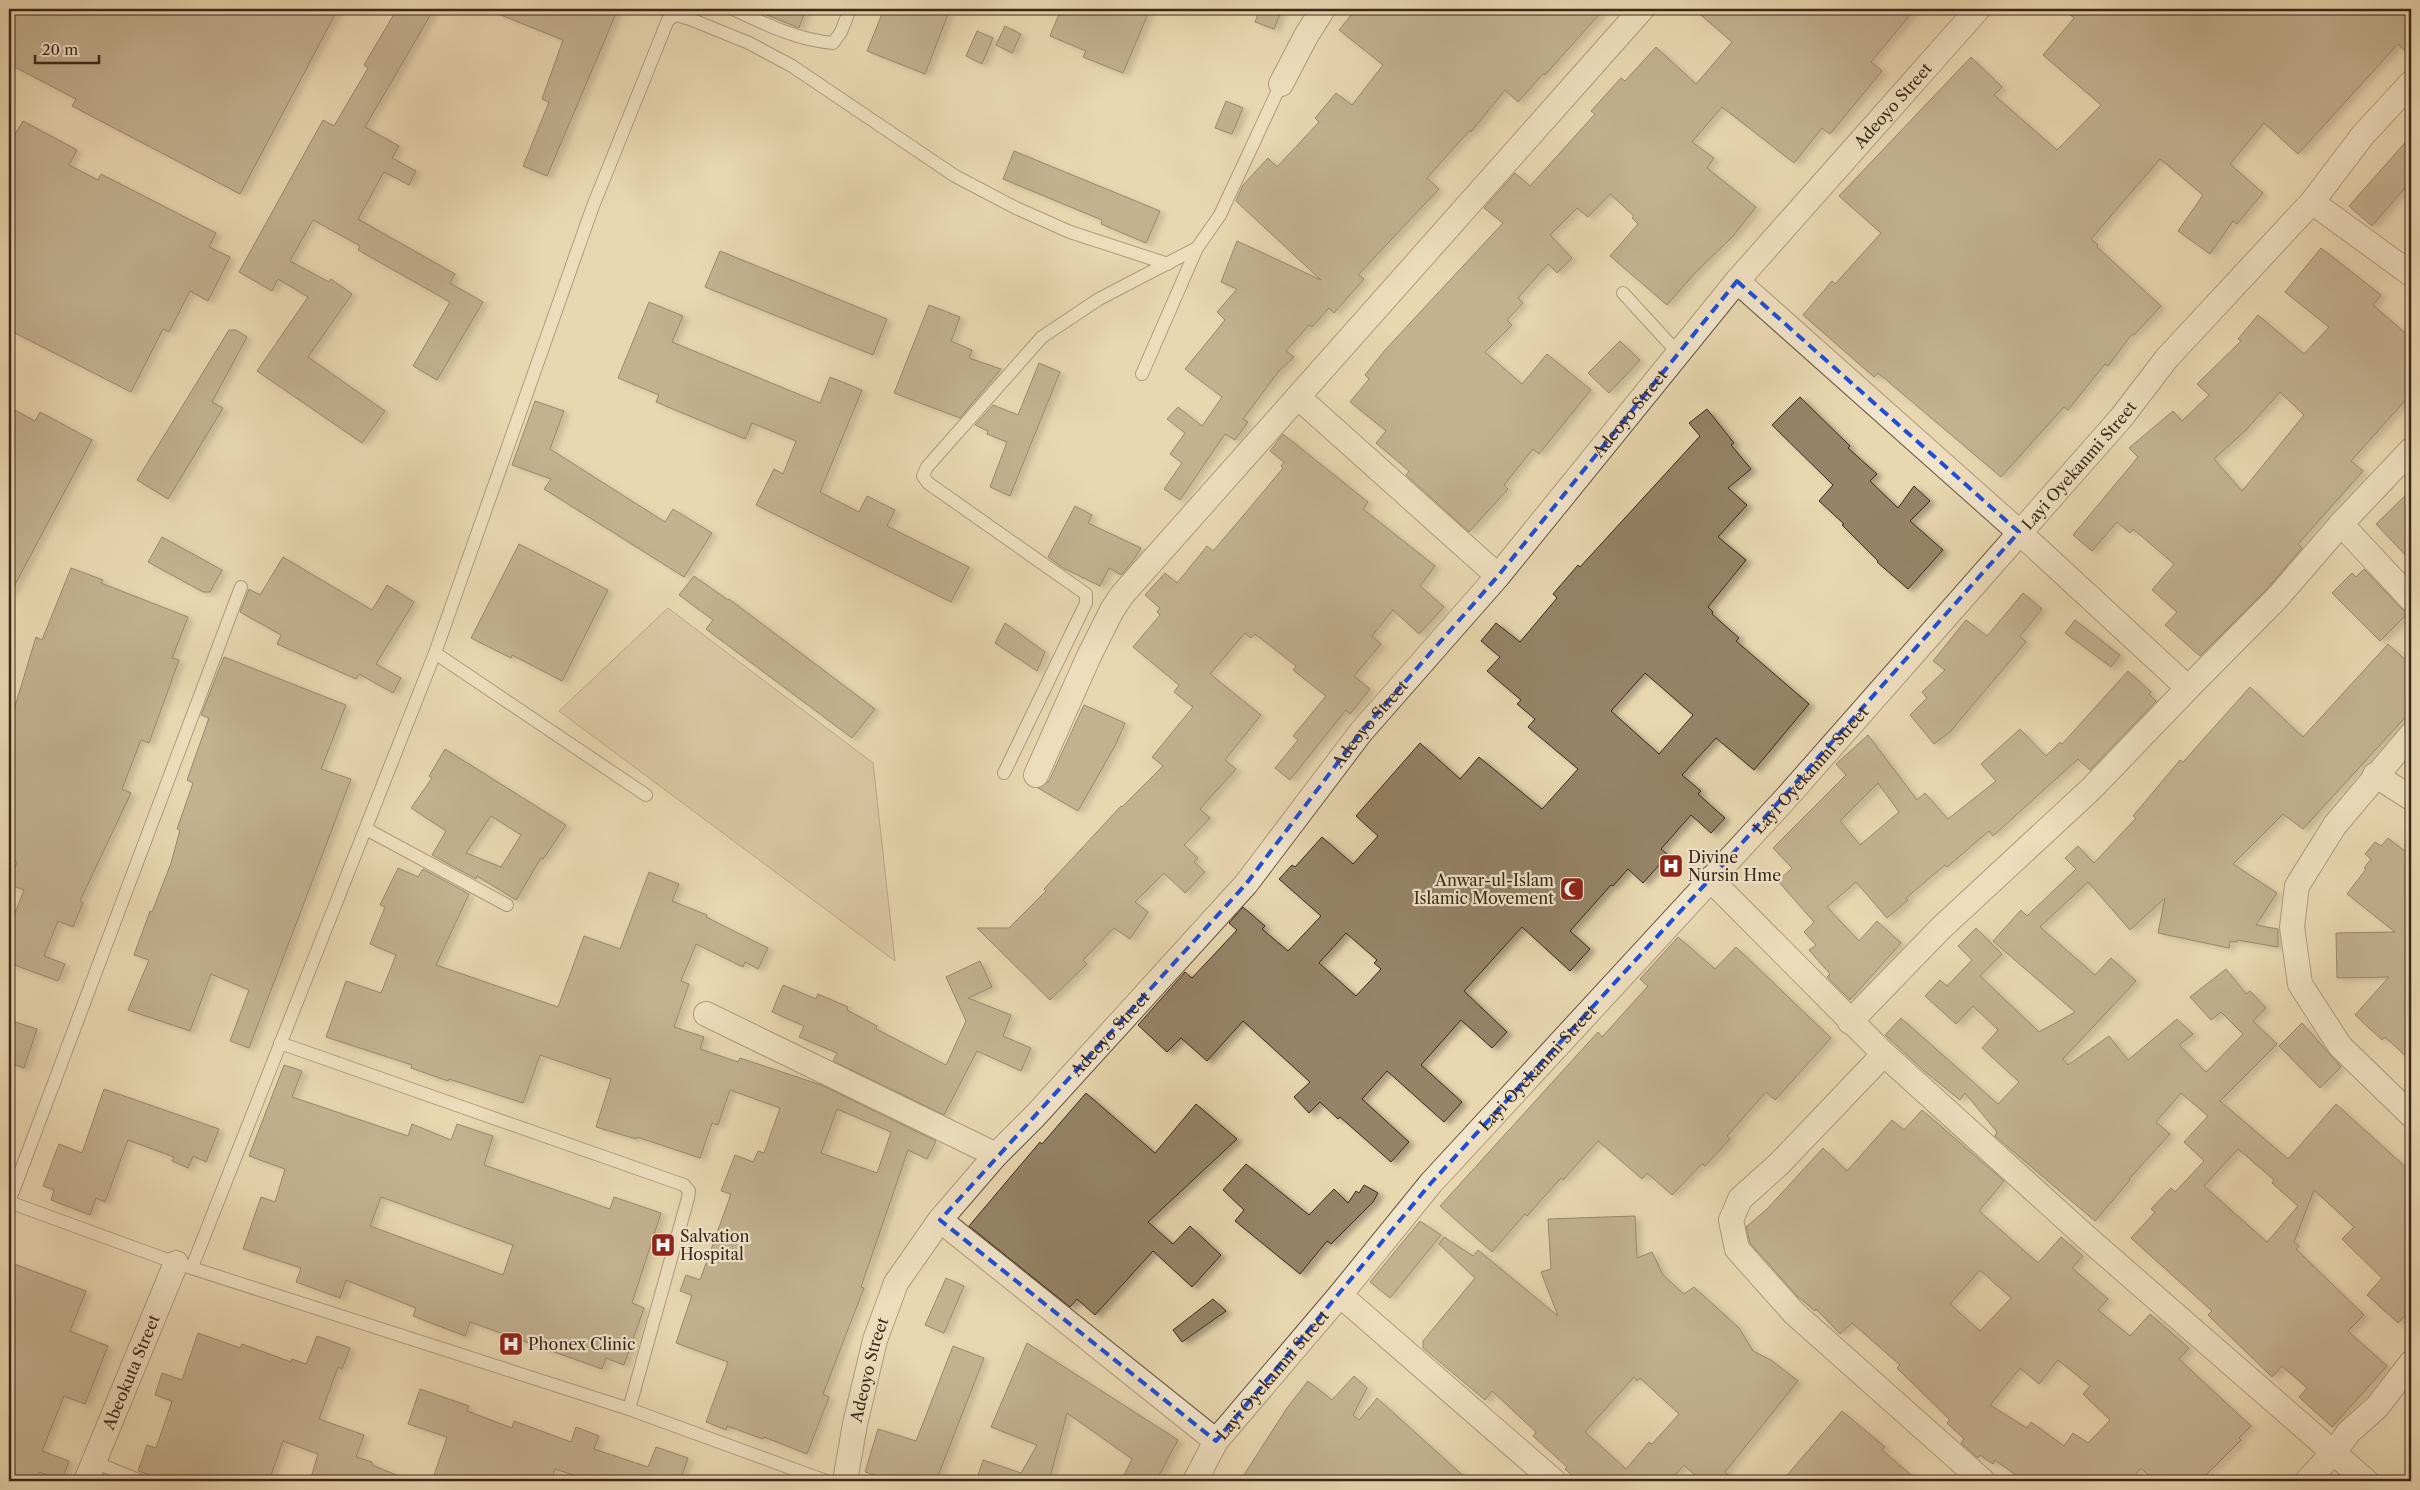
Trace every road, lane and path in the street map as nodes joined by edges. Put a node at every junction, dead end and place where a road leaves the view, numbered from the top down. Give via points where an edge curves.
1 (733, 9) edge
2 (850, 9) edge
3 (1323, 9) edge
4 (1642, 9) edge
5 (1978, 9) edge
6 (2411, 83) edge
7 (1282, 84) joint
8 (2312, 202) junction
9 (1197, 248) junction
10 (1168, 264) junction
11 (2411, 274) edge
12 (1737, 281) junction
13 (1623, 293) dead end
14 (1680, 354) junction
15 (1142, 374) dead end
16 (1298, 397) junction
17 (2411, 450) edge
18 (2341, 524) junction
19 (2019, 532) junction
20 (1498, 576) junction
21 (240, 587) dead end
22 (2411, 599) edge
23 (435, 653) junction
24 (2188, 688) junction
25 (2411, 735) edge
26 (1004, 772) dead end
27 (1036, 775) dead end
28 (2375, 775) junction
29 (646, 795) dead end
30 (2411, 798) edge
31 (366, 830) junction
32 (1710, 880) junction
33 (507, 905) dead end
34 (706, 1014) dead end
35 (1850, 1022) junction
36 (280, 1043) junction
37 (1884, 1054) junction
38 (2411, 1115) edge
39 (996, 1155) junction
40 (9, 1202) edge
41 (940, 1220) junction
42 (184, 1265) junction
43 (1340, 1295) junction
44 (2411, 1362) edge
45 (629, 1409) junction
46 (1216, 1441) junction
47 (2334, 1452) junction
48 (90, 1472) edge
49 (141, 1481) edge
50 (826, 1481) edge
51 (845, 1481) edge
52 (1195, 1481) edge
53 (1554, 1481) edge
54 (1983, 1481) edge
55 (2307, 1481) edge
56 (2366, 1481) edge

1 - 2 lane via 779,31 833,43
3 - 7 street
4 - 16 street
5 - 12 street, Adeoyo Street
6 - 8 street, Layi Oyekanmi Street via 2363,135
7 - 9 lane via 1220,214
8 - 11 street
8 - 19 street, Layi Oyekanmi Street via 2167,358 2121,418
9 - 10 lane
9 - 15 lane
10 - 23 lane via 1070,232 1016,208 955,176 792,66 748,43 676,15 668,20 662,32 594,206
10 - 26 lane via 1099,299 1042,337 927,467 923,476 928,483 1086,594 1086,603
12 - 14 street, Adeoyo Street
12 - 19 street
13 - 14 lane
14 - 20 street, Adeoyo Street
16 - 20 street
16 - 27 street via 1122,595 1112,610
17 - 18 street
18 - 22 street
18 - 24 street via 2277,598
19 - 24 street
19 - 32 street, Layi Oyekanmi Street
20 - 39 street, Adeoyo Street via 1361,732 1246,884
21 - 40 lane
23 - 29 lane
23 - 31 lane
24 - 35 street via 2091,789 1941,928
25 - 28 street
28 - 30 street
28 - 38 street via 2335,825 2297,886 2292,927 2300,984 2340,1046
31 - 33 lane
31 - 36 lane
32 - 35 street
32 - 43 street, Layi Oyekanmi Street via 1430,1183
34 - 39 street
35 - 37 street
36 - 42 lane
36 - 45 lane via 684,1185 689,1191 688,1198
37 - 47 street via 2086,1237
37 - 54 street via 1779,1164 1740,1199 1731,1220 1737,1249 1794,1313
39 - 41 street, Adeoyo Street
40 - 42 lane
41 - 46 street
41 - 51 street, Adeoyo Street via 896,1283 875,1340
42 - 45 lane
42 - 48 street, Abeokuta Street
43 - 46 street, Layi Oyekanmi Street
43 - 53 street
44 - 47 street via 2377,1407 2349,1432
45 - 50 lane
46 - 52 street, Layi Oyekanmi Street
47 - 55 street
47 - 56 street
48 - 49 lane

